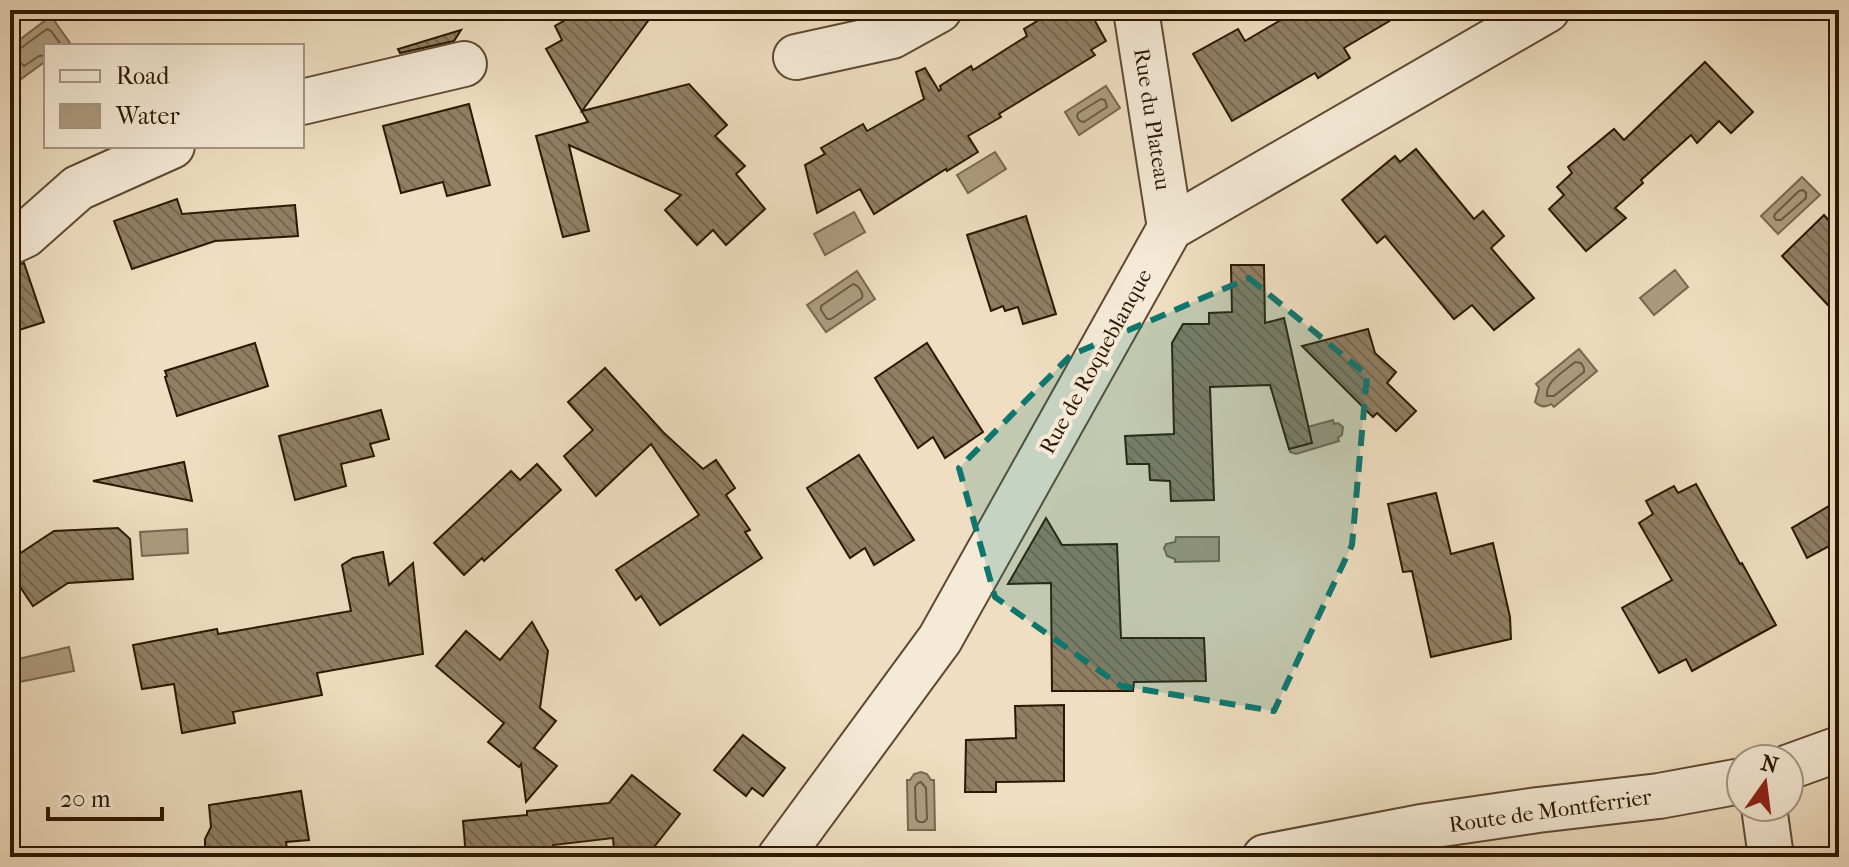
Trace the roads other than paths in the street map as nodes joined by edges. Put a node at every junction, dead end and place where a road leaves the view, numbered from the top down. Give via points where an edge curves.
1 (939, 10) edge
2 (1136, 10) edge
3 (1547, 10) edge
4 (796, 57) dead end
5 (464, 64) dead end
6 (304, 102) edge
7 (168, 148) edge
8 (1170, 228) junction
9 (10, 242) edge
10 (1839, 749) edge
11 (1805, 761) edge
12 (1725, 784) edge
13 (1766, 823) edge
14 (780, 857) edge
15 (1265, 857) edge
16 (1771, 857) edge

1 - 4 street via 892,36
2 - 8 street, Rue du Plateau
3 - 8 street
5 - 6 street
7 - 9 street via 78,188
8 - 14 street, Rue de Roqueblanque via 940,639
10 - 11 street
12 - 15 street, Route de Montferrier via 1421,827
13 - 16 street

